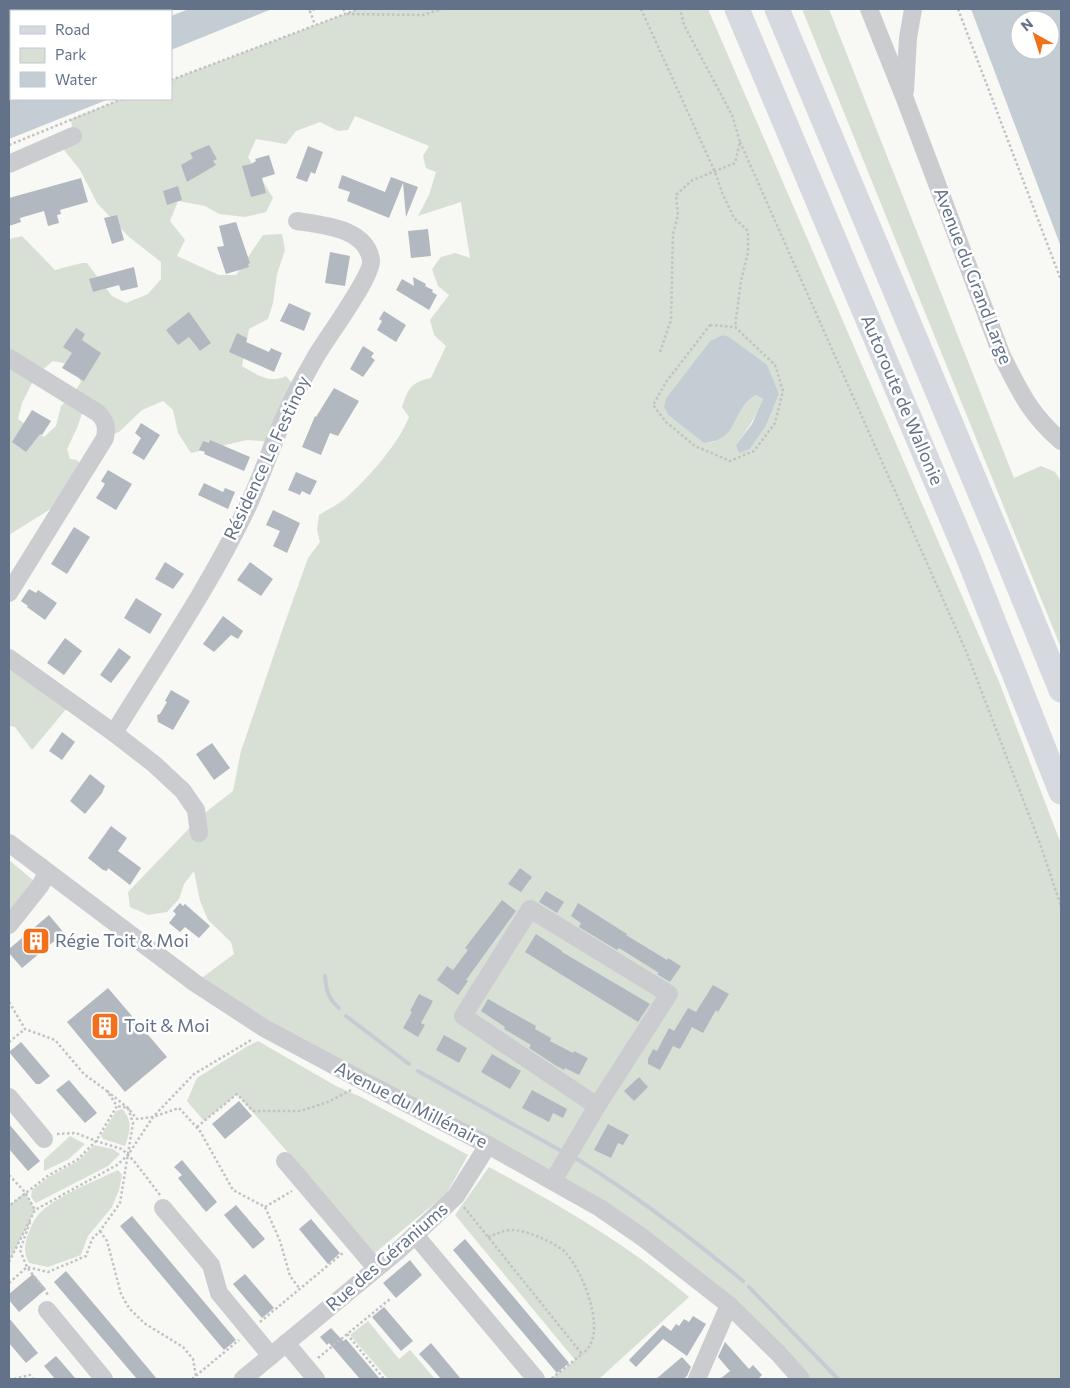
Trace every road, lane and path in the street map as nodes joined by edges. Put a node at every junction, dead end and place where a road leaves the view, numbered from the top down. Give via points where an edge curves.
1 (314, 9) edge
2 (343, 9) edge
3 (358, 9) edge
4 (442, 9) edge
5 (641, 9) edge
6 (680, 9) edge
7 (737, 9) edge
8 (776, 9) edge
9 (869, 9) edge
10 (913, 9) edge
11 (958, 9) edge
12 (346, 14) junction
13 (315, 25) junction
14 (172, 80) edge
15 (905, 99) junction
16 (73, 136) dead end
17 (740, 142) junction
18 (9, 164) edge
19 (715, 172) junction
20 (297, 221) dead end
21 (1061, 280) edge
22 (735, 327) junction
23 (660, 352) dead end
24 (9, 358) edge
25 (1061, 441) edge
26 (9, 592) edge
27 (9, 658) edge
28 (1061, 690) edge
29 (114, 733) junction
30 (1061, 792) edge
31 (199, 833) dead end
32 (9, 836) edge
33 (9, 844) edge
34 (47, 873) junction
35 (1061, 906) edge
36 (9, 925) edge
37 (9, 1002) edge
38 (264, 1028) junction
39 (25, 1030) junction
40 (9, 1042) edge
41 (365, 1082) junction
42 (107, 1091) junction
43 (9, 1097) edge
44 (117, 1106) junction
45 (597, 1106) junction
46 (128, 1108) junction
47 (153, 1118) junction
48 (196, 1127) junction
49 (44, 1139) joint
50 (96, 1141) junction
51 (488, 1145) junction
52 (128, 1155) junction
53 (285, 1161) dead end
54 (9, 1175) edge
55 (553, 1182) junction
56 (304, 1183) junction
57 (25, 1192) junction
58 (456, 1196) junction
59 (9, 1206) edge
60 (266, 1207) junction
61 (162, 1208) joint
62 (35, 1210) junction
63 (100, 1231) junction
64 (415, 1235) junction
65 (488, 1237) junction
66 (355, 1243) junction
67 (9, 1262) edge
68 (26, 1267) junction
69 (376, 1268) junction
70 (9, 1283) edge
71 (300, 1289) junction
72 (390, 1298) dead end
73 (729, 1305) junction
74 (47, 1310) joint
75 (250, 1331) junction
76 (347, 1334) junction
77 (286, 1343) junction
78 (582, 1354) junction
79 (271, 1356) junction
80 (311, 1374) edge
81 (196, 1376) junction
82 (14, 1379) edge
83 (33, 1379) edge
84 (104, 1379) edge
85 (192, 1379) edge
86 (243, 1379) edge
87 (384, 1379) edge
88 (536, 1379) edge
89 (551, 1379) edge
90 (697, 1379) edge
91 (801, 1379) edge

1 - 13 path via 310,11
2 - 12 path
3 - 12 path
4 - 12 path via 422,15
5 - 19 path
6 - 17 path via 684,25 732,114
7 - 30 highway, Autoroute de Wallonie via 968,557
8 - 28 highway, Autoroute de Wallonie
9 - 15 street, Avenue du Grand Large
10 - 15 street, Avenue du Grand Large
11 - 21 path
12 - 13 path
13 - 14 path
15 - 25 street, Avenue du Grand Large via 1002,356 1021,396 1042,424
16 - 18 street
17 - 19 path via 735,163
17 - 35 path via 966,651
19 - 22 path via 734,218 748,231 748,252
19 - 23 path via 691,181 676,196 678,214 673,234 671,320
20 - 29 street, Résidence Le Festinoy via 352,234 368,247 371,263 362,284 321,346 284,417 245,512 212,574
22 - 22 path via 775,365 783,390 775,423 754,451 730,462 695,446 666,422 653,405 666,382 710,324
24 - 26 street via 98,413 105,420 107,429 106,438
27 - 29 street
29 - 31 street via 183,791 196,810
32 - 34 street
33 - 34 street, Avenue du Millénaire
34 - 36 street
34 - 38 street, Avenue du Millénaire via 195,983
37 - 39 path
38 - 41 street, Avenue du Millénaire
38 - 47 path via 253,1040 194,1074
39 - 40 path
39 - 42 path via 55,1040 84,1074
41 - 48 path via 328,1102 300,1111 252,1111 237,1094
41 - 51 street, Avenue du Millénaire
42 - 44 path
42 - 46 path
43 - 49 street
44 - 46 path
44 - 50 path
45 - 45 street via 669,994 530,909 463,1016
45 - 55 street
46 - 47 path via 137,1119
46 - 52 path via 133,1123
47 - 48 path via 179,1108
47 - 52 path
48 - 60 path via 233,1190
49 - 50 path via 59,1133 76,1133
50 - 52 path via 122,1149
50 - 57 path via 77,1160
51 - 55 street, Avenue du Millénaire
51 - 58 street, Rue des Géraniums
52 - 61 path via 159,1193
52 - 62 path via 117,1166
52 - 63 path via 120,1204
53 - 56 street
54 - 57 path
55 - 73 street, Avenue du Millénaire via 600,1208 642,1237
56 - 60 path
56 - 66 street
57 - 59 path
57 - 62 path
58 - 64 street, Rue des Géraniums
58 - 65 path
60 - 71 path via 290,1276
61 - 75 street via 211,1265 219,1293
62 - 67 path
62 - 68 path via 20,1250
63 - 68 path via 92,1239 86,1256 48,1272
63 - 81 path via 107,1241 121,1294 129,1308 144,1323 183,1347 193,1359
64 - 69 street, Rue des Géraniums
64 - 88 street
65 - 78 path
65 - 78 path via 512,1230 551,1243 565,1253 588,1292 592,1315 594,1332 590,1345
66 - 69 street
66 - 71 path
68 - 70 path
68 - 74 path via 49,1295
69 - 77 street, Rue des Géraniums
71 - 75 path
72 - 76 path
73 - 90 street
73 - 91 street, Avenue du Millénaire
74 - 84 street
75 - 79 street
75 - 81 path
76 - 80 path
76 - 87 path
77 - 79 street, Rue des Géraniums
77 - 80 street
78 - 89 path
79 - 86 street, Rue des Géraniums
81 - 85 path
82 - 83 path via 30,1375

